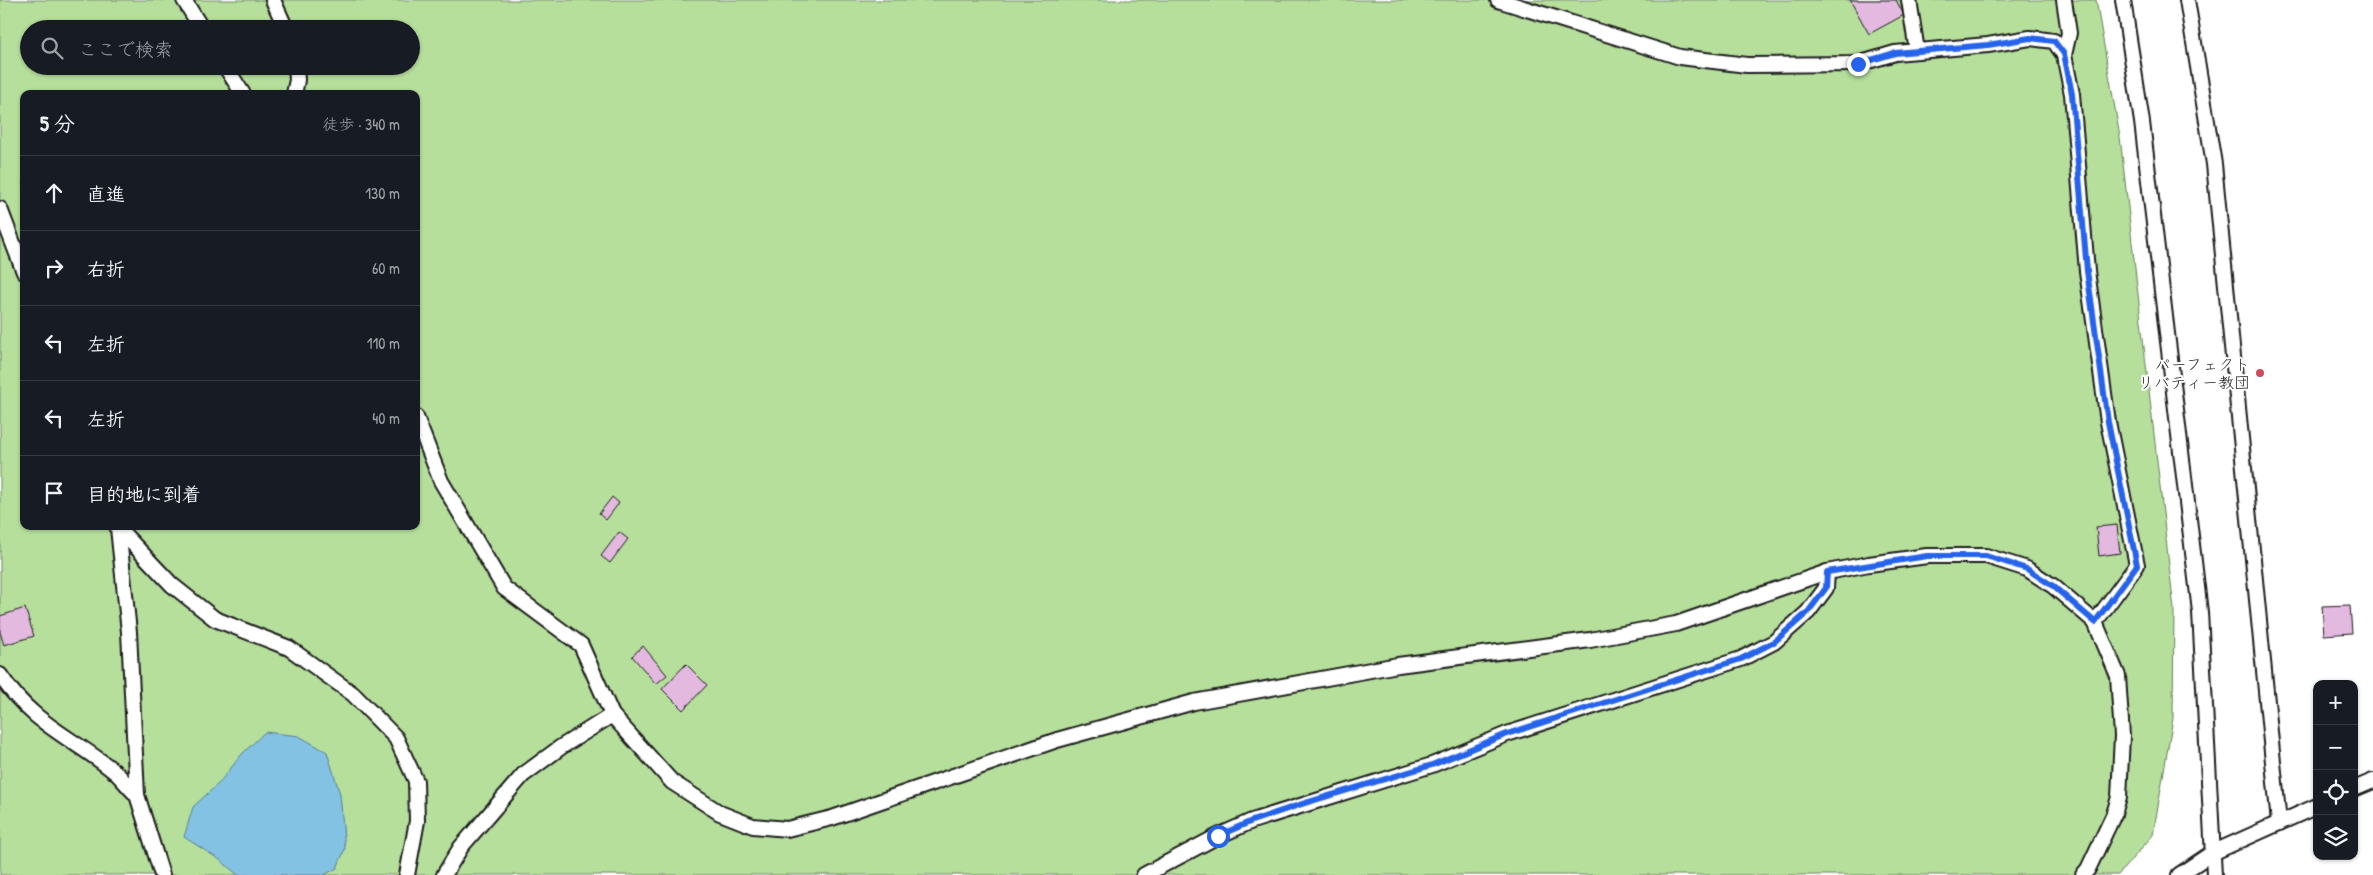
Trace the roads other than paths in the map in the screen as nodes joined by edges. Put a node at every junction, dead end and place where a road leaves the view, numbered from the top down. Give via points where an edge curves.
1 (184, 0) edge
2 (273, 0) edge
3 (1498, 0) edge
4 (1909, 0) edge
5 (2064, 0) edge
6 (2123, 0) edge
7 (2187, 0) edge
8 (196, 20) edge
9 (282, 20) edge
10 (1917, 51) junction
11 (2064, 54) junction
12 (231, 75) edge
13 (297, 75) edge
14 (241, 90) edge
15 (295, 90) edge
16 (0, 208) edge
17 (20, 261) edge
18 (420, 427) edge
19 (118, 530) edge
20 (121, 530) edge
21 (1827, 572) junction
22 (2095, 622) junction
23 (0, 675) edge
24 (612, 715) junction
25 (2373, 781) edge
26 (2358, 787) edge
27 (136, 795) junction
28 (2313, 808) edge
29 (2279, 824) junction
30 (2212, 853) junction
31 (162, 875) edge
32 (407, 875) edge
33 (444, 875) edge
34 (1144, 875) edge
35 (2083, 875) edge
36 (2179, 875) edge
37 (2214, 875) edge

1 - 8 lane
2 - 9 lane
3 - 10 lane via 1680,57 1747,65 1858,64 1895,53
4 - 10 lane
5 - 11 lane via 2069,33
6 - 30 lane via 2143,132 2200,612
7 - 29 lane via 2214,164
10 - 11 lane via 2030,38 2054,41
11 - 22 lane via 2072,94 2087,271 2108,422 2137,565
12 - 14 lane
13 - 15 lane
16 - 17 lane
18 - 24 lane via 441,480 504,588 581,645
19 - 27 lane via 129,632
20 - 32 lane via 172,585 215,619 289,648 353,694 396,738 416,781 417,821
21 - 22 lane via 1927,556 1986,556 2027,569 2053,586
21 - 24 lane via 1676,624 1590,640 1398,666 1194,702 1057,740 832,818 787,829 753,826 720,813 672,782
21 - 34 lane via 1826,588 1808,612 1774,642 1741,659 1507,734 1432,765 1252,821
22 - 35 lane via 2118,676 2122,736 2119,797 2114,814
23 - 27 lane via 13,695 43,723 115,772
24 - 33 lane via 523,775 461,847
25 - 26 lane
27 - 31 lane
28 - 29 lane
29 - 30 lane
30 - 36 lane
30 - 37 lane

